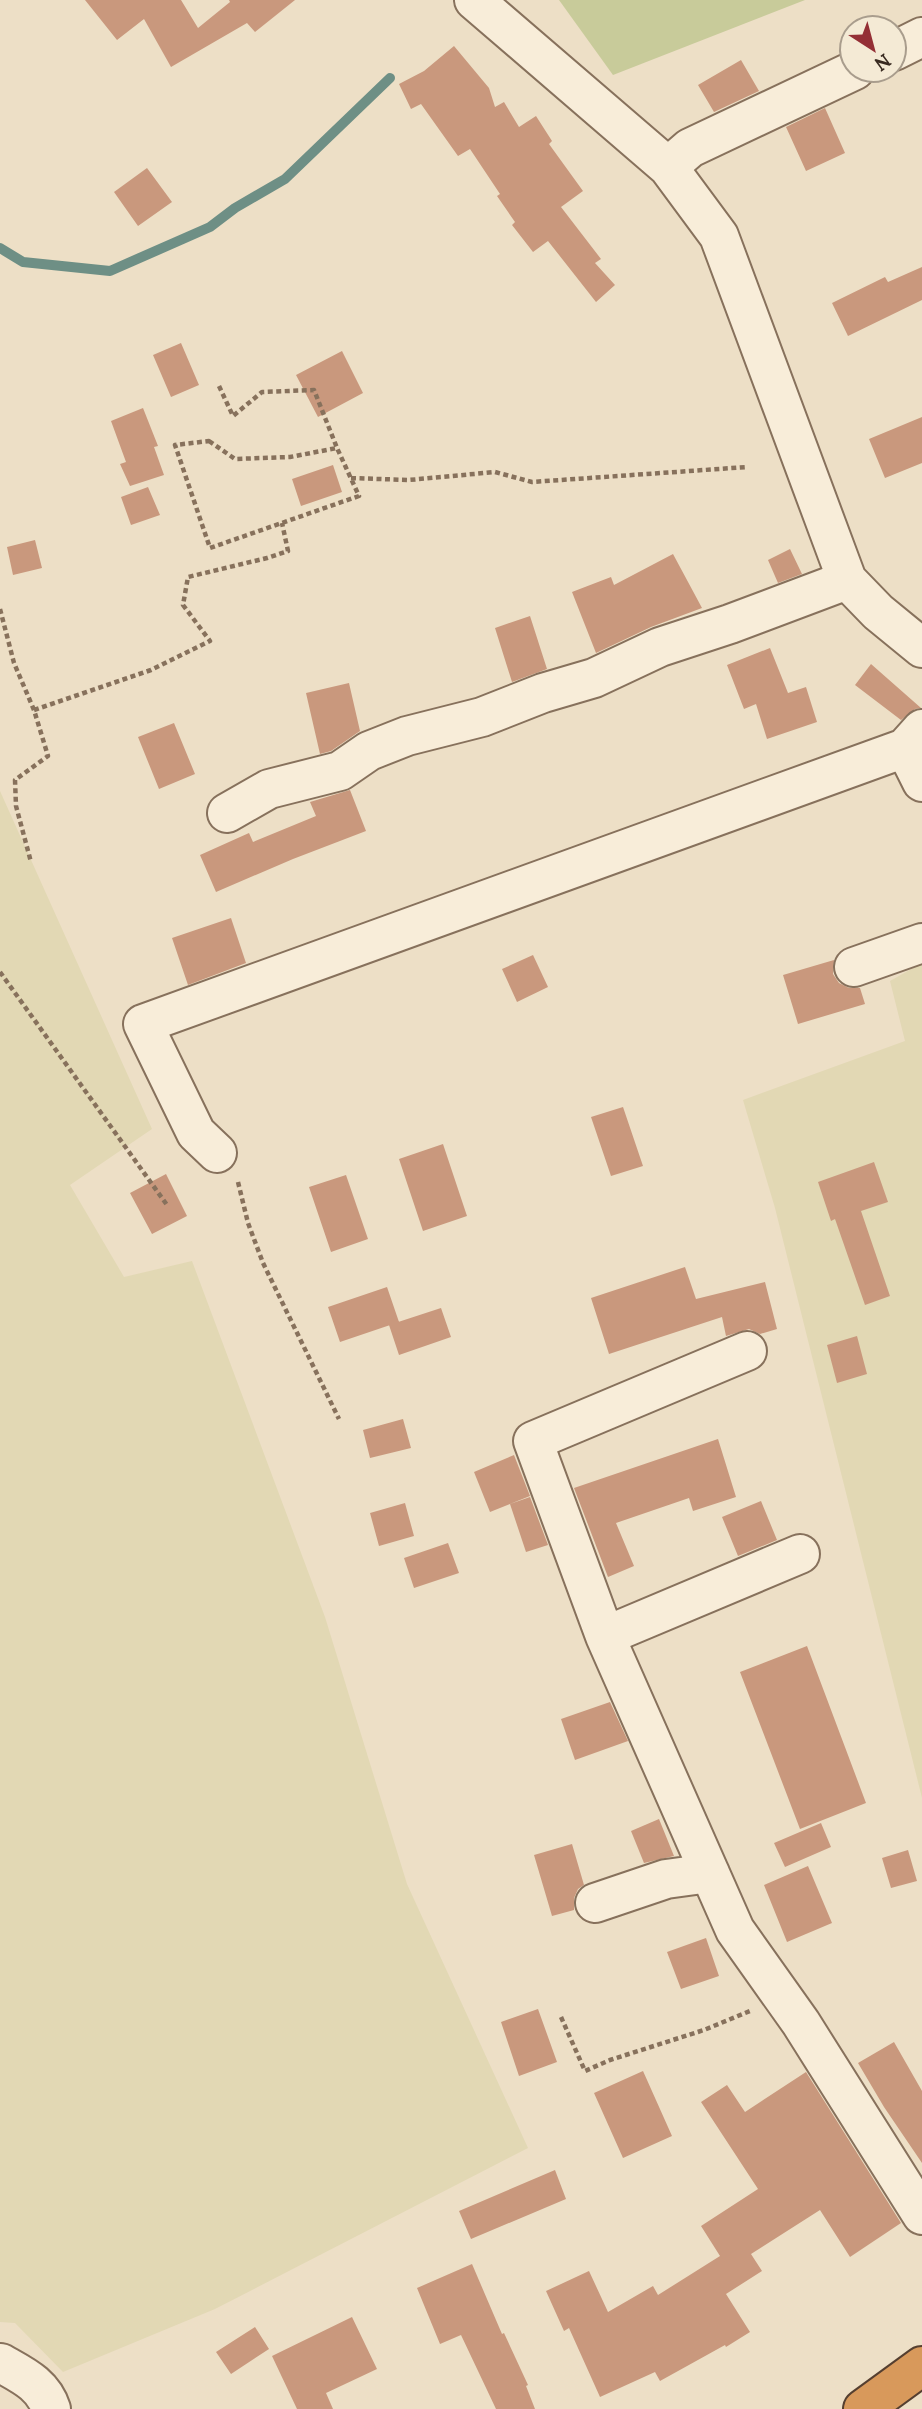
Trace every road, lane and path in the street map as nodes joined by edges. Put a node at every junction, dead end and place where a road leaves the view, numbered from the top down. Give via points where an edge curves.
1 (474, 0) edge
2 (838, 78) edge
3 (668, 167) junction
4 (219, 386) dead end
5 (337, 448) junction
6 (747, 467) dead end
7 (351, 478) junction
8 (282, 523) junction
9 (847, 580) junction
10 (0, 609) edge
11 (922, 648) edge
12 (34, 710) junction
13 (913, 738) edge
14 (922, 782) edge
15 (228, 813) dead end
16 (31, 862) dead end
17 (922, 943) edge
18 (854, 967) dead end
19 (0, 972) edge
20 (217, 1153) joint
21 (167, 1205) dead end
22 (747, 1351) dead end
23 (338, 1419) dead end
24 (800, 1554) dead end
25 (605, 1636) junction
26 (710, 1873) junction
27 (595, 1903) dead end
28 (784, 1999) junction
29 (561, 2017) dead end
30 (922, 2215) edge
31 (1, 2363) edge
32 (922, 2366) edge
33 (51, 2409) edge
34 (863, 2409) edge

1 - 3 street
2 - 3 street via 690,148
3 - 9 street via 719,236
4 - 5 path via 233,416 262,392 314,390
5 - 7 path
5 - 8 path via 290,457 235,459 209,441 175,445 210,548
6 - 7 path via 532,482 495,472 408,480
7 - 8 path via 359,496
8 - 12 path via 288,551 188,577 183,605 210,641 151,670
9 - 11 street
9 - 15 street via 660,647 594,678 482,717 407,736 369,751 340,771 269,789
10 - 12 path via 14,663
12 - 16 path via 48,756 15,780 16,806
13 - 14 street
13 - 20 street via 144,1024 196,1133
17 - 18 street
19 - 21 path
20 - 23 path via 238,1182 264,1263
22 - 25 street via 533,1441
24 - 25 street
25 - 26 street
26 - 27 street via 666,1879
26 - 28 street via 735,1930
28 - 29 path via 585,2071
28 - 30 street
31 - 33 street via 32,2381
32 - 34 highway

